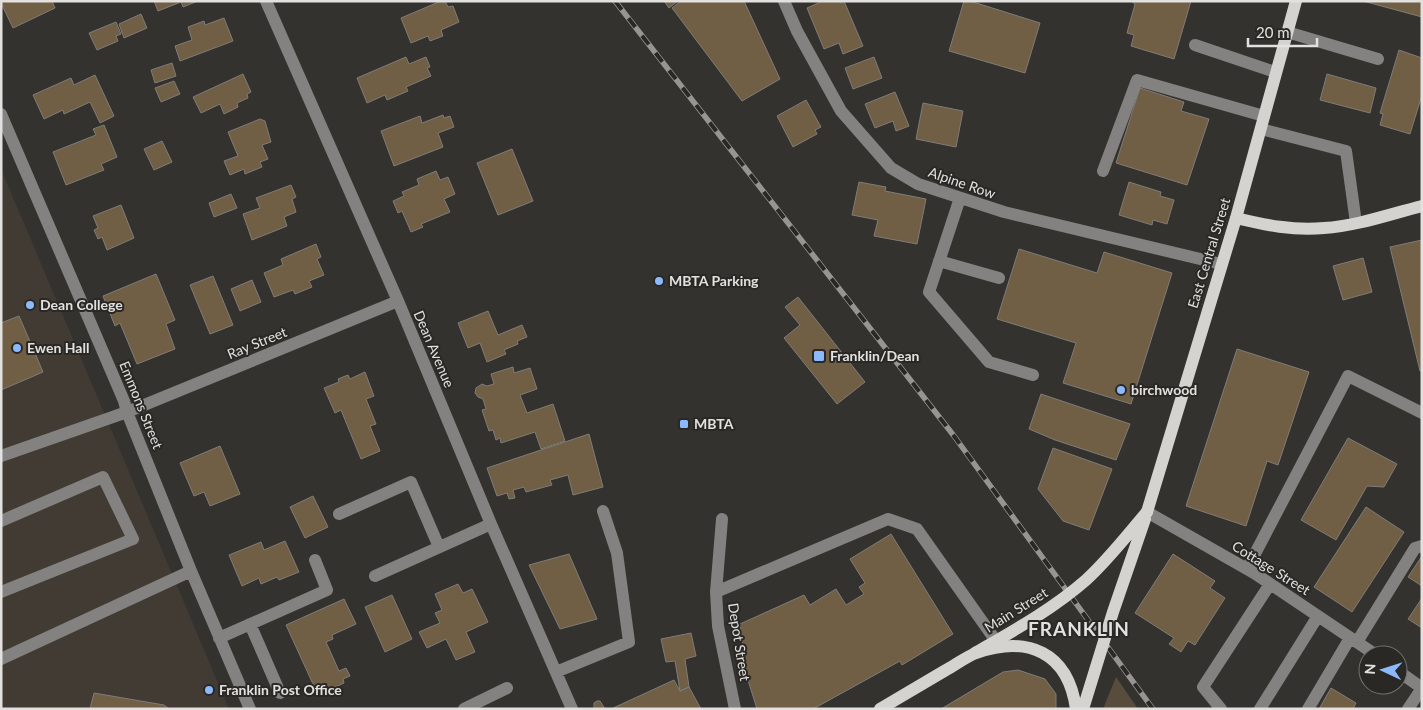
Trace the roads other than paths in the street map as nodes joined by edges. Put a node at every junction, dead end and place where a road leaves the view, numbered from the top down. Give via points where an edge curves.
1 (266, 1) edge
2 (784, 1) edge
3 (1296, 1) edge
4 (1287, 32) junction
5 (1195, 45) dead end
6 (1378, 59) dead end
7 (1275, 72) junction
8 (1, 114) edge
9 (1264, 116) junction
10 (1261, 129) junction
11 (1103, 171) dead end
12 (960, 198) junction
13 (1422, 206) edge
14 (1236, 218) junction
15 (1356, 223) junction
16 (939, 262) junction
17 (1221, 264) junction
18 (999, 278) dead end
19 (398, 301) junction
20 (1033, 375) dead end
21 (127, 412) junction
22 (1422, 413) edge
23 (1, 456) edge
24 (603, 511) dead end
25 (1148, 512) junction
26 (339, 514) dead end
27 (722, 519) dead end
28 (1, 521) edge
29 (491, 524) junction
30 (1422, 546) edge
31 (440, 547) junction
32 (315, 560) dead end
33 (1247, 569) junction
34 (191, 571) junction
35 (375, 576) dead end
36 (1270, 584) junction
37 (1, 592) edge
38 (716, 592) junction
39 (1318, 616) junction
40 (250, 624) junction
41 (219, 638) junction
42 (1353, 640) junction
43 (996, 641) junction
44 (1361, 645) edge
45 (975, 653) junction
46 (1, 660) edge
47 (556, 672) junction
48 (1408, 678) edge
49 (507, 688) dead end
50 (1422, 688) edge
51 (280, 693) dead end
52 (250, 709) edge
53 (464, 709) edge
54 (572, 709) edge
55 (735, 709) edge
56 (880, 709) edge
57 (1076, 709) edge
58 (1083, 709) edge
59 (1221, 709) edge
60 (1260, 709) edge
61 (1308, 709) edge
62 (1408, 709) edge

1 - 19 street, Dean Avenue
2 - 12 street, Alpine Row via 841,110 891,168 918,184
3 - 4 main road, East Central Street
4 - 6 street
4 - 7 main road, East Central Street
5 - 7 street
7 - 9 main road, East Central Street
8 - 21 street, Emmons Street
9 - 10 main road, East Central Street
9 - 11 street via 1137,80
10 - 14 main road, East Central Street
10 - 15 street via 1346,151
12 - 16 street
12 - 17 street, Alpine Row via 1004,212
13 - 15 main road
14 - 15 main road via 1294,228
14 - 17 main road, East Central Street
16 - 18 street
16 - 20 street via 929,292 989,362
17 - 25 main road, East Central Street
19 - 21 street, Ray Street
19 - 29 street, Dean Avenue
21 - 23 street, Ray Street
21 - 34 street, Emmons Street
22 - 33 street via 1348,376
24 - 47 street via 617,553 629,642
25 - 33 street, Cottage Street
25 - 43 main road, Main Street, bridge via 1089,578
25 - 58 main road, East Central Street, bridge
26 - 31 street via 411,482
27 - 38 street, Depot Street
28 - 37 street via 104,477 133,538
29 - 31 street
29 - 47 street, Dean Avenue
30 - 42 street via 1415,548
31 - 35 street
32 - 40 street via 327,590
33 - 36 street, Cottage Street
34 - 41 street, Emmons Street
34 - 46 street
36 - 39 street, Cottage Street
36 - 59 street via 1203,687
38 - 43 street via 888,519 916,529
38 - 55 street, Depot Street via 718,626
39 - 42 street, Cottage Street
39 - 60 street
40 - 41 street
40 - 51 street
41 - 52 street, Emmons Street
42 - 44 street, Cottage Street
42 - 61 street
43 - 45 main road, Main Street, bridge
45 - 56 main road, Main Street
45 - 57 main road via 1017,646 1044,652 1068,678
47 - 54 street, Dean Avenue
48 - 50 street
49 - 53 street
50 - 62 street

